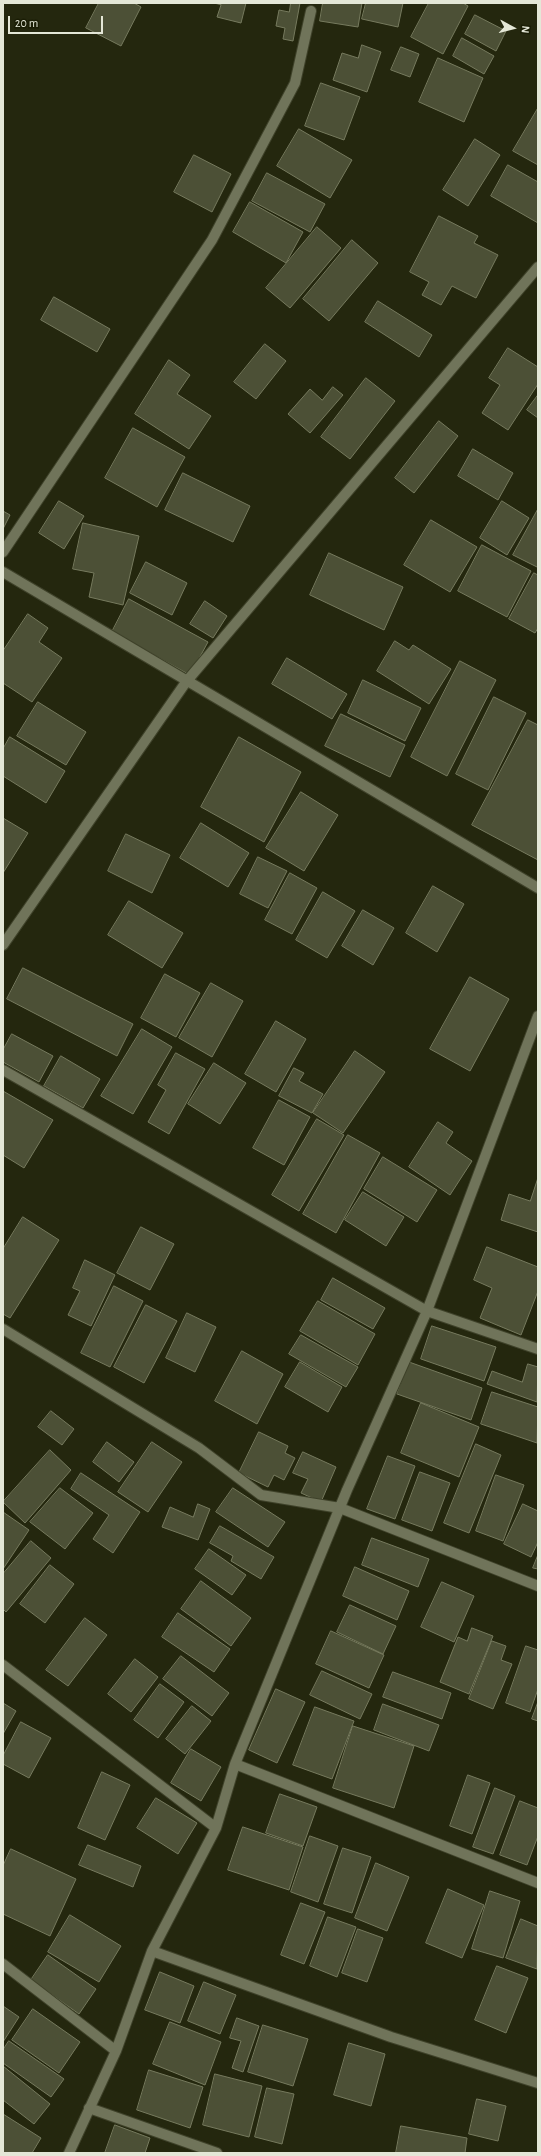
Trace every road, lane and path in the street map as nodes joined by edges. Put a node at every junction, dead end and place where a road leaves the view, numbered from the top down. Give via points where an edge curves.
1 (311, 11) dead end
2 (538, 267) edge
3 (3, 552) edge
4 (3, 572) edge
5 (186, 682) junction
6 (538, 888) edge
7 (3, 945) edge
8 (538, 1016) edge
9 (3, 1070) edge
10 (427, 1311) junction
11 (3, 1329) edge
12 (538, 1349) edge
13 (340, 1508) junction
14 (538, 1586) edge
15 (3, 1665) edge
16 (235, 1764) junction
17 (216, 1828) junction
18 (538, 1883) edge
19 (152, 1951) junction
20 (3, 1964) edge
21 (116, 2051) junction
22 (538, 2084) edge
23 (89, 2108) junction
24 (69, 2153) edge
25 (217, 2153) edge

1 - 3 street via 295,83 212,240
2 - 5 street
4 - 5 street
5 - 6 street
5 - 7 street
8 - 10 street
9 - 10 street
10 - 12 street
10 - 13 street
11 - 13 street via 199,1448 260,1495
13 - 14 street
13 - 16 street
15 - 17 street
16 - 17 street
16 - 18 street
17 - 19 street
19 - 21 street
19 - 22 street via 391,2037
20 - 21 street
21 - 23 street
23 - 24 street
23 - 25 street

